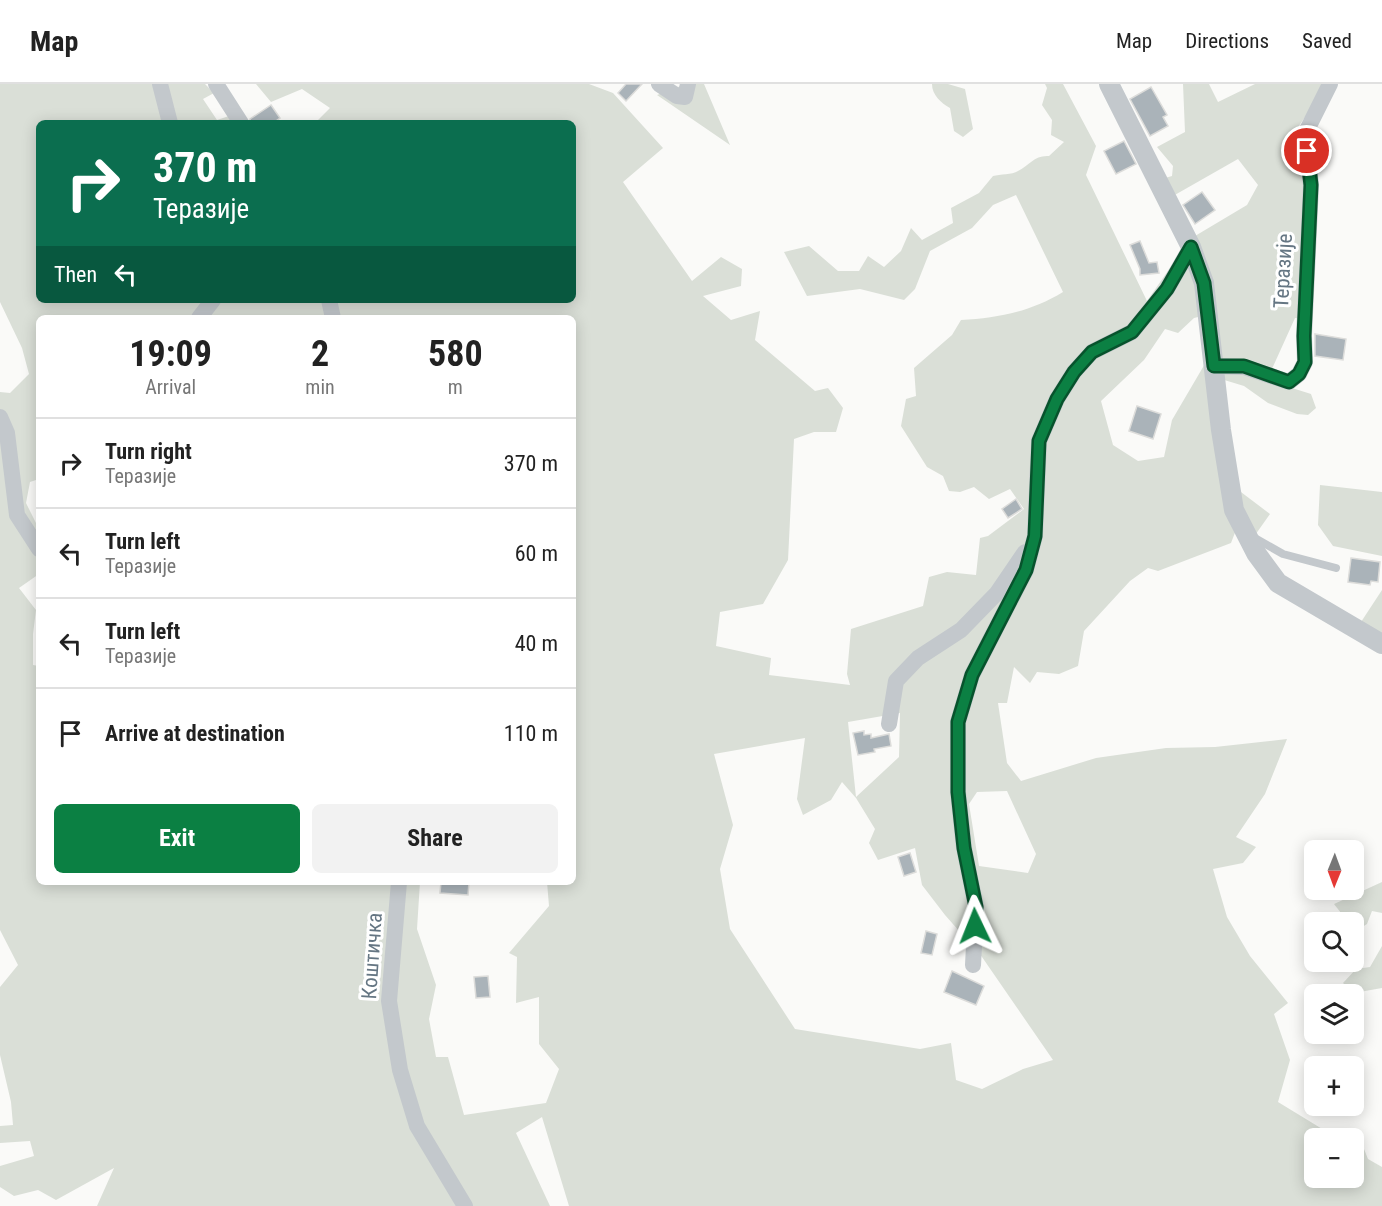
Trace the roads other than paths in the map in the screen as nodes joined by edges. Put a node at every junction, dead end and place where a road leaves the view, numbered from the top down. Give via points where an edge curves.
1 (160, 84) edge
2 (216, 84) edge
3 (659, 84) edge
4 (688, 84) edge
5 (1109, 84) edge
6 (1330, 84) edge
7 (169, 120) edge
8 (239, 120) edge
9 (1191, 247) junction
10 (211, 303) edge
11 (201, 315) edge
12 (1214, 366) junction
13 (0, 417) edge
14 (1245, 532) junction
15 (1035, 536) junction
16 (36, 544) edge
17 (1336, 568) dead end
18 (1382, 644) edge
19 (890, 724) dead end
20 (399, 885) edge
21 (973, 965) dead end
22 (465, 1206) edge

1 - 7 street
2 - 8 street
3 - 4 street via 684,97
5 - 9 street
6 - 12 street, Теразије via 1305,134 1311,185 1305,362 1289,382 1244,366
9 - 12 street via 1204,283
9 - 15 street via 1167,289 1132,332 1092,352 1057,399 1039,441
10 - 11 street
12 - 14 street via 1234,510
13 - 16 street via 7,434 17,515
14 - 17 lane via 1283,554
14 - 18 street via 1278,584
15 - 19 street via 997,593 976,615 961,630 918,658 896,681
15 - 21 street via 1026,570 972,675 958,722 958,792 976,907
20 - 22 street, Коштичка via 389,1001 400,1070 417,1126

